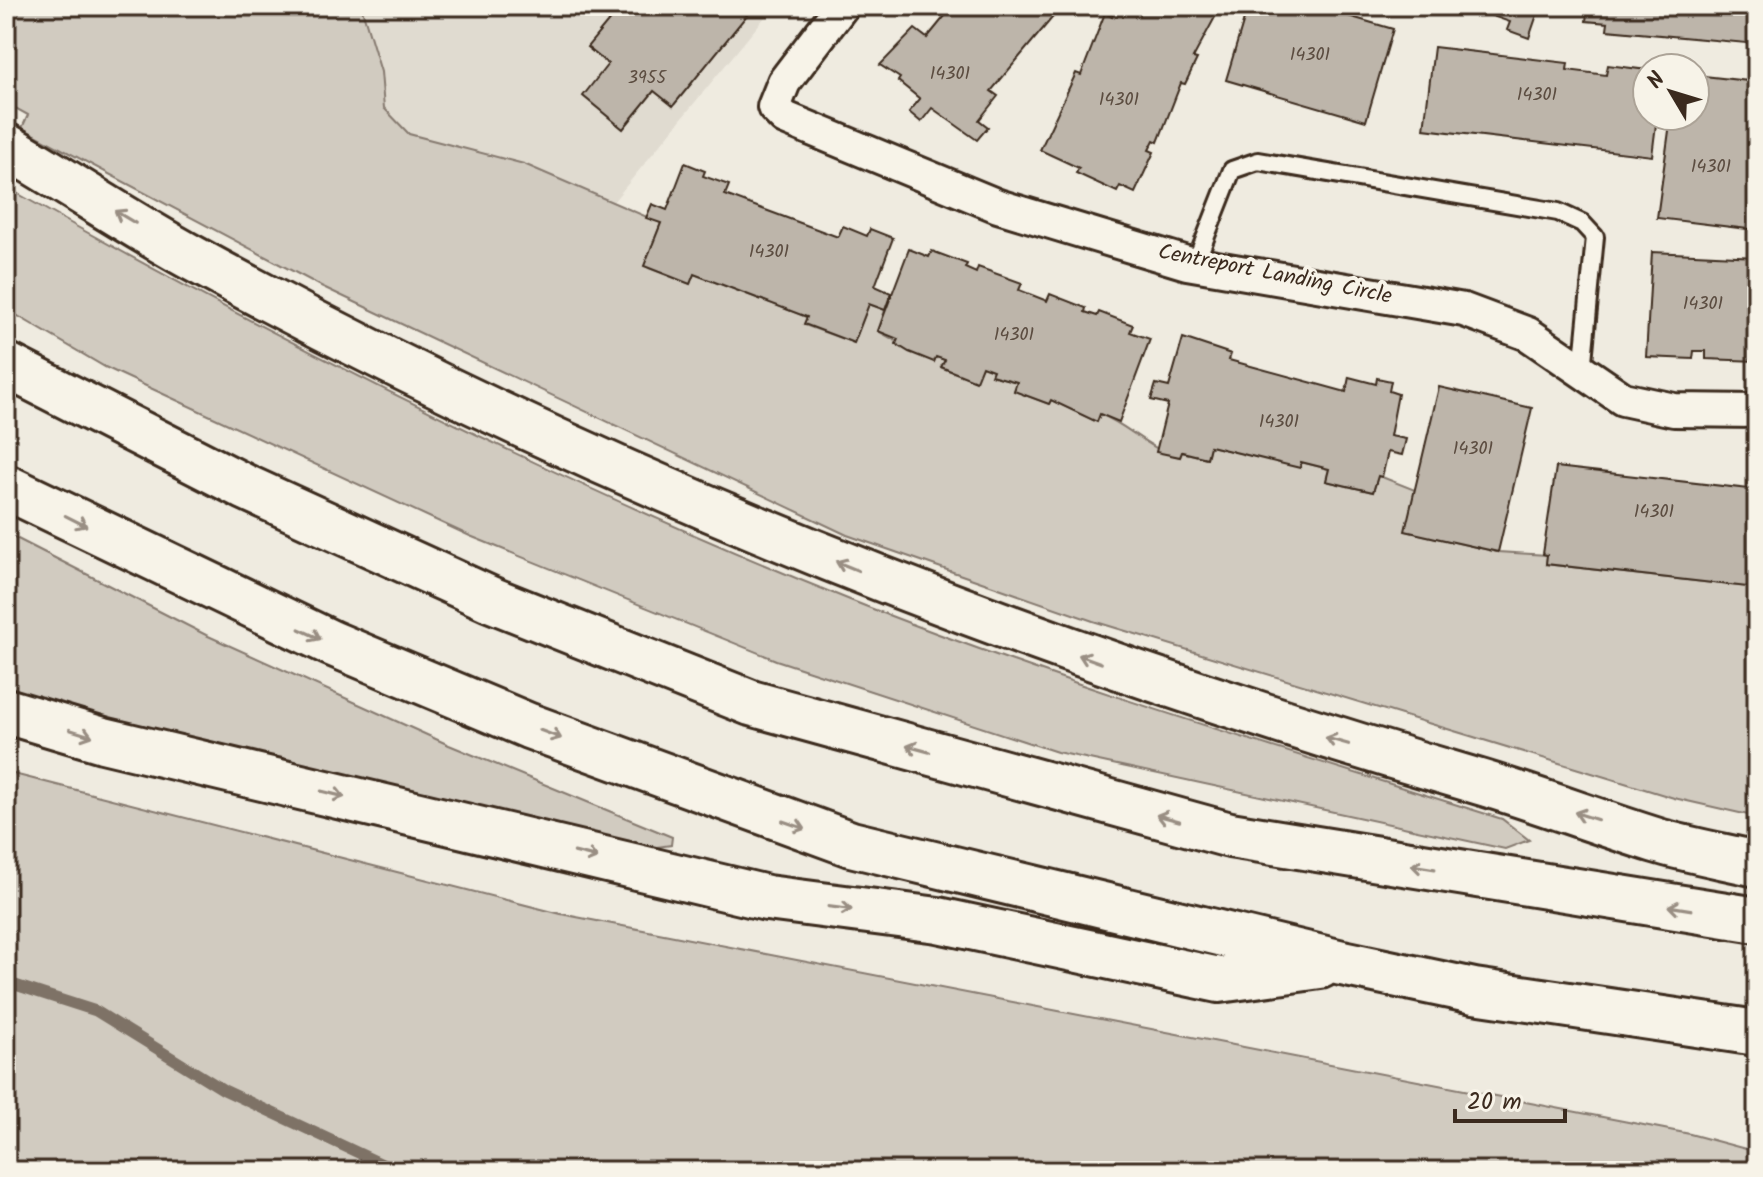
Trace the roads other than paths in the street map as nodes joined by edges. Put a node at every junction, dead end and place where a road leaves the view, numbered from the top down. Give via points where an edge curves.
1 (842, 6) edge
2 (16, 149) edge
3 (1195, 264) junction
4 (6, 365) edge
5 (1582, 371) junction
6 (1757, 411) edge
7 (6, 487) edge
8 (6, 711) edge
9 (1757, 864) edge
10 (1757, 920) edge
11 (1342, 963) junction
12 (1757, 1033) edge

1 - 3 street, Centreport Landing Circle via 784,82 774,107 785,118 998,206
9 -> 2 highway via 1659,841 1316,735 997,625 804,549 551,438 373,351 192,257
3 - 5 street, Centreport Landing Circle via 1464,310 1528,334
3 - 5 lane via 1232,170 1258,161 1558,212 1582,223 1595,237
10 -> 4 highway via 1230,835 751,703 461,586 245,487
5 - 6 street, Centreport Landing Circle via 1623,399 1674,410
7 -> 11 highway via 331,643 746,808 851,844
8 -> 11 highway via 103,740 767,898 938,920 1219,980
11 - 12 highway via 1474,991

